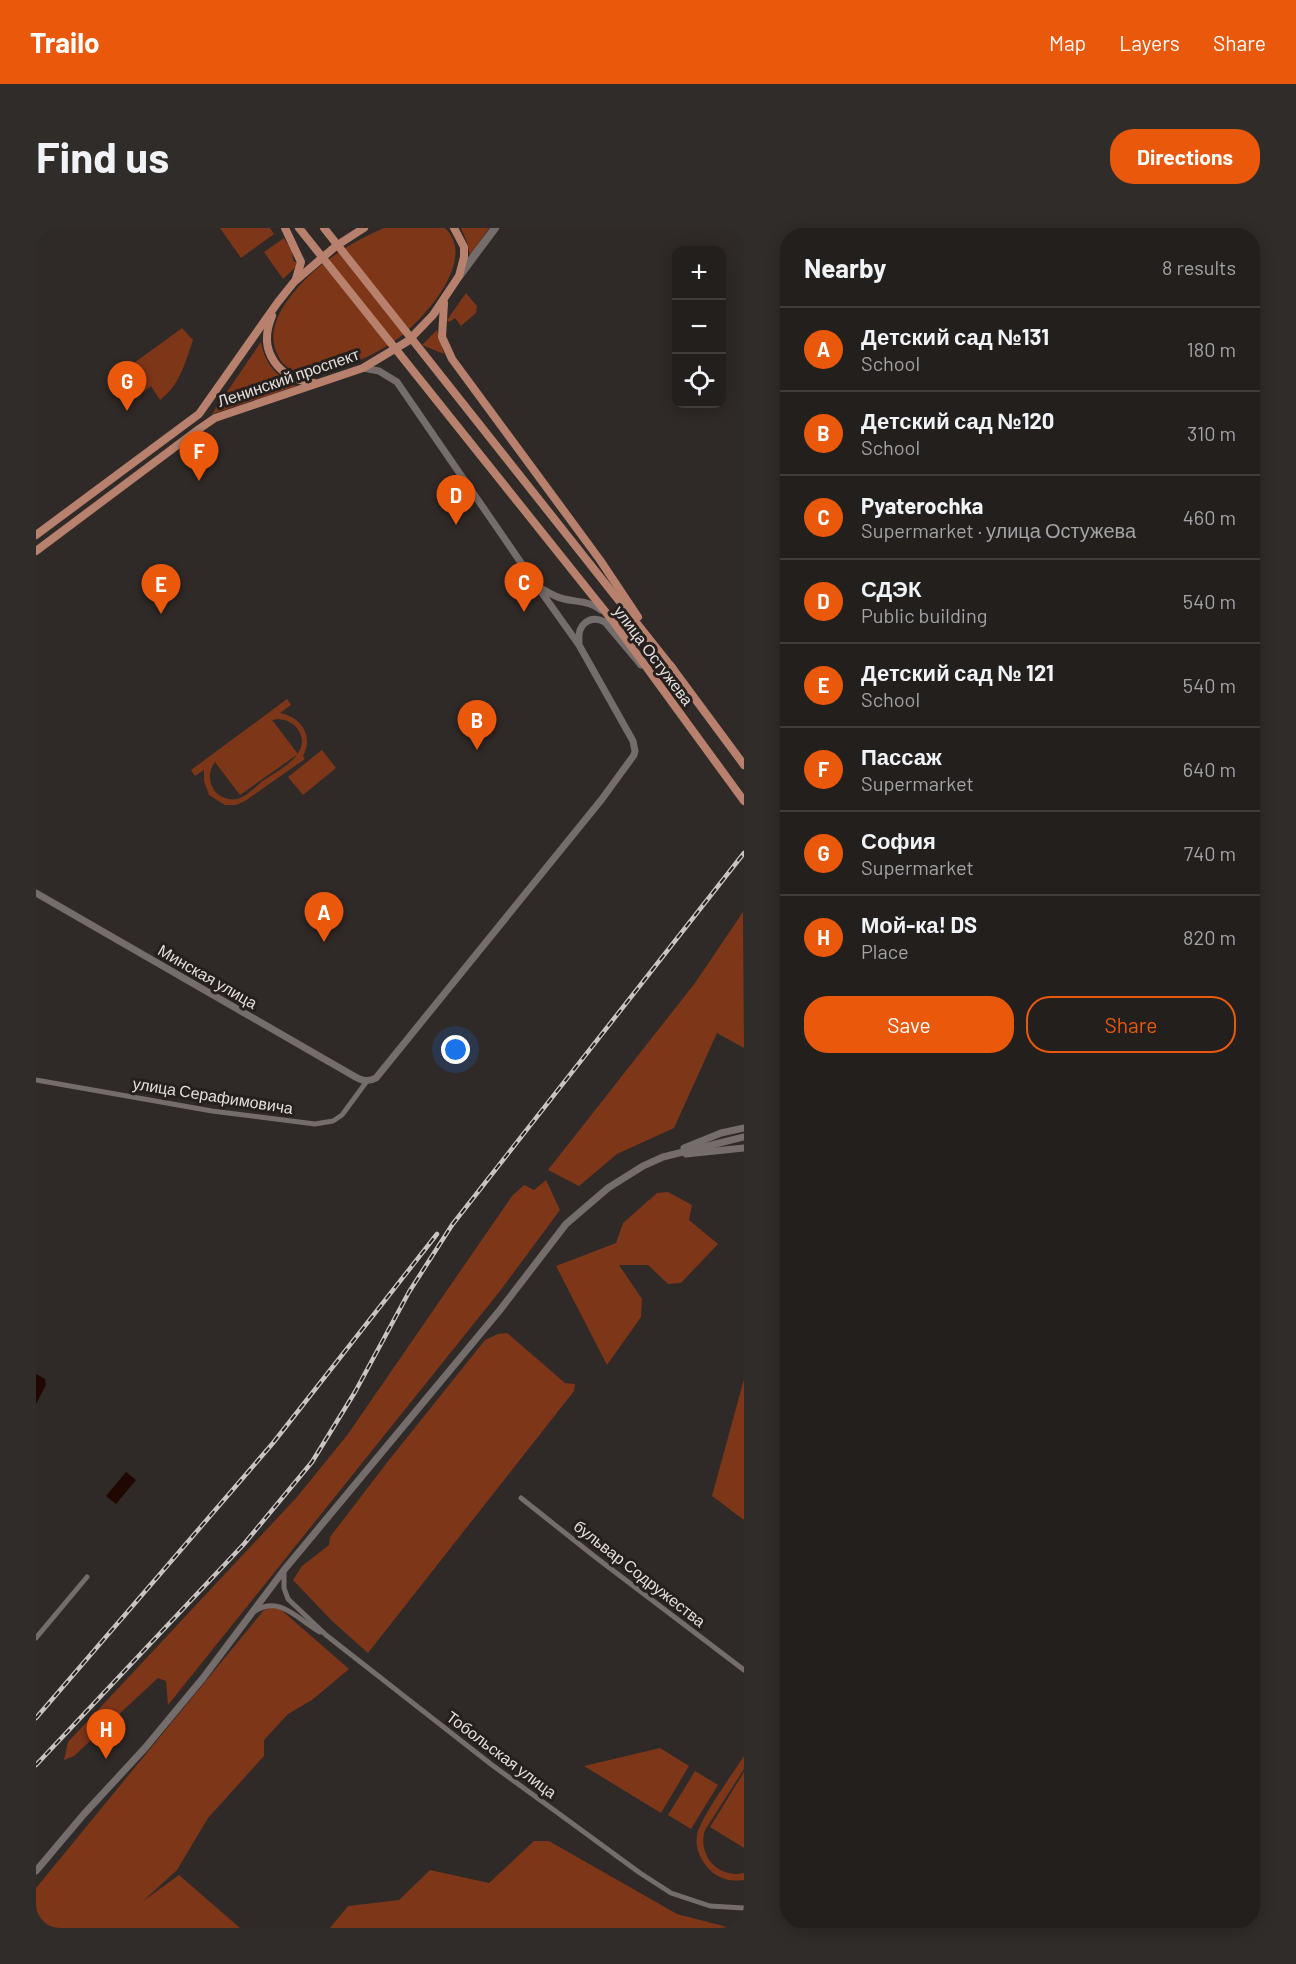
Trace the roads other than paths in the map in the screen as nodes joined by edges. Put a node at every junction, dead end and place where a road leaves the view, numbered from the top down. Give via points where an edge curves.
1 (285, 228) edge
2 (299, 228) edge
3 (324, 228) edge
4 (362, 228) edge
5 (454, 228) edge
6 (495, 228) edge
7 (459, 276) junction
8 (294, 282) junction
9 (445, 299) junction
10 (278, 302) junction
11 (363, 368) junction
12 (316, 384) junction
13 (36, 535) edge
14 (36, 551) edge
15 (537, 586) junction
16 (612, 620) junction
17 (579, 645) junction
18 (673, 669) junction
19 (657, 682) junction
20 (744, 765) edge
21 (744, 801) edge
22 (36, 893) edge
23 (36, 1080) edge
24 (367, 1081) junction
25 (744, 1128) edge
26 (744, 1137) edge
27 (744, 1148) edge
28 (663, 1157) junction
29 (521, 1498) dead end
30 (284, 1570) junction
31 (87, 1576) dead end
32 (251, 1614) junction
33 (326, 1635) junction
34 (36, 1638) edge
35 (744, 1670) edge
36 (36, 1871) edge
37 (744, 1908) edge

1 - 8 main road via 301,261
2 - 16 main road
3 - 18 main road
4 - 8 main road, Ленинский проспект
5 - 7 main road via 464,252
6 - 7 main road, Ленинский проспект
7 - 9 main road, Ленинский проспект
8 - 10 main road, Ленинский проспект
9 - 11 main road, Ленинский проспект via 408,340
9 - 18 main road, улица Остужева via 442,338 452,359 600,560
10 - 12 main road via 267,337 271,356 287,375
10 - 13 main road, Ленинский проспект via 199,414
11 - 12 main road, Ленинский проспект
11 - 15 street, улица Остужева via 379,371 397,382
12 - 14 main road, Ленинский проспект via 215,418
15 - 16 street, улица Остужева via 562,599 596,606
15 - 17 street
16 - 19 main road, улица Остужева
17 - 19 street via 583,624 600,619
17 - 24 street via 633,741 632,761 376,1078
18 - 20 main road, улица Остужева
19 - 21 main road, улица Остужева
22 - 24 street, Минская улица
23 - 24 street, улица Серафимовича via 212,1111 315,1124 342,1115
25 - 28 street via 705,1138
26 - 28 street
27 - 28 street
28 - 30 street via 608,1188 566,1224 500,1310
29 - 35 street, бульвар Содружества
30 - 32 street
30 - 33 street, Тобольская улица via 288,1599
31 - 34 street
32 - 33 street via 265,1606 282,1607
32 - 36 street via 145,1748
33 - 37 street, Тобольская улица via 492,1765 653,1882 698,1904

